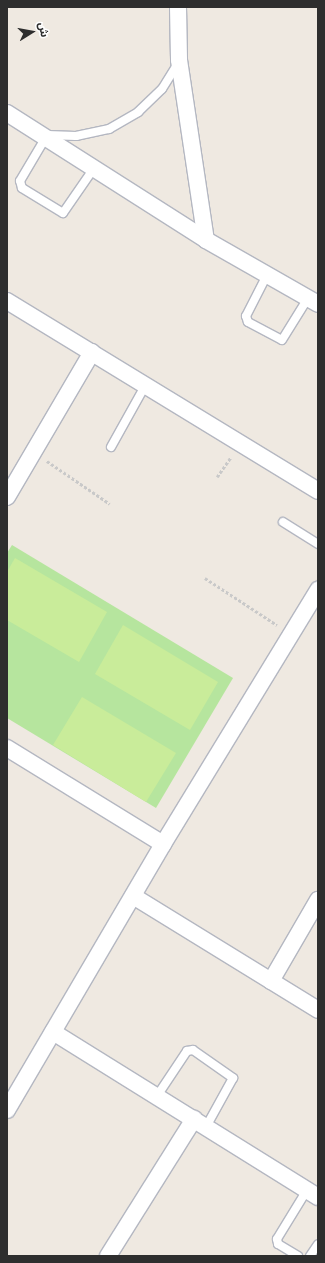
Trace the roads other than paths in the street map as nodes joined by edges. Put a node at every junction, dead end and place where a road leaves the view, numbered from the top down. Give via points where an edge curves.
1 (178, 7) edge
2 (180, 60) junction
3 (7, 113) edge
4 (44, 136) junction
5 (94, 168) junction
6 (206, 240) junction
7 (267, 275) junction
8 (7, 301) edge
9 (313, 301) edge
10 (92, 352) junction
11 (146, 384) junction
12 (111, 447) dead end
13 (318, 490) edge
14 (9, 491) edge
15 (283, 522) dead end
16 (318, 544) edge
17 (318, 590) edge
18 (7, 748) edge
19 (163, 844) junction
20 (133, 896) junction
21 (318, 900) edge
22 (271, 981) junction
23 (318, 1010) edge
24 (54, 1032) junction
25 (157, 1096) junction
26 (7, 1110) edge
27 (200, 1123) junction
28 (312, 1193) edge
29 (318, 1244) edge
30 (108, 1256) edge
31 (298, 1256) edge
32 (310, 1256) edge

1 - 2 street
2 - 4 lane via 162,89 138,112 109,129 76,136
2 - 6 street
3 - 4 street
4 - 5 street
4 - 5 lane via 20,181 22,188 63,213
5 - 6 street
6 - 7 street
7 - 9 street
7 - 9 lane via 246,316 248,322 282,340
8 - 10 street
10 - 11 street
10 - 14 street
11 - 12 lane
11 - 13 street
15 - 16 lane
17 - 19 street
18 - 19 street
19 - 20 street
20 - 22 street
20 - 24 street
21 - 22 street
22 - 23 street
24 - 25 street
24 - 26 street
25 - 27 street
25 - 27 lane via 187,1051 193,1050 233,1078
27 - 28 street
27 - 30 street
28 - 31 lane via 277,1238 278,1244
29 - 32 lane

